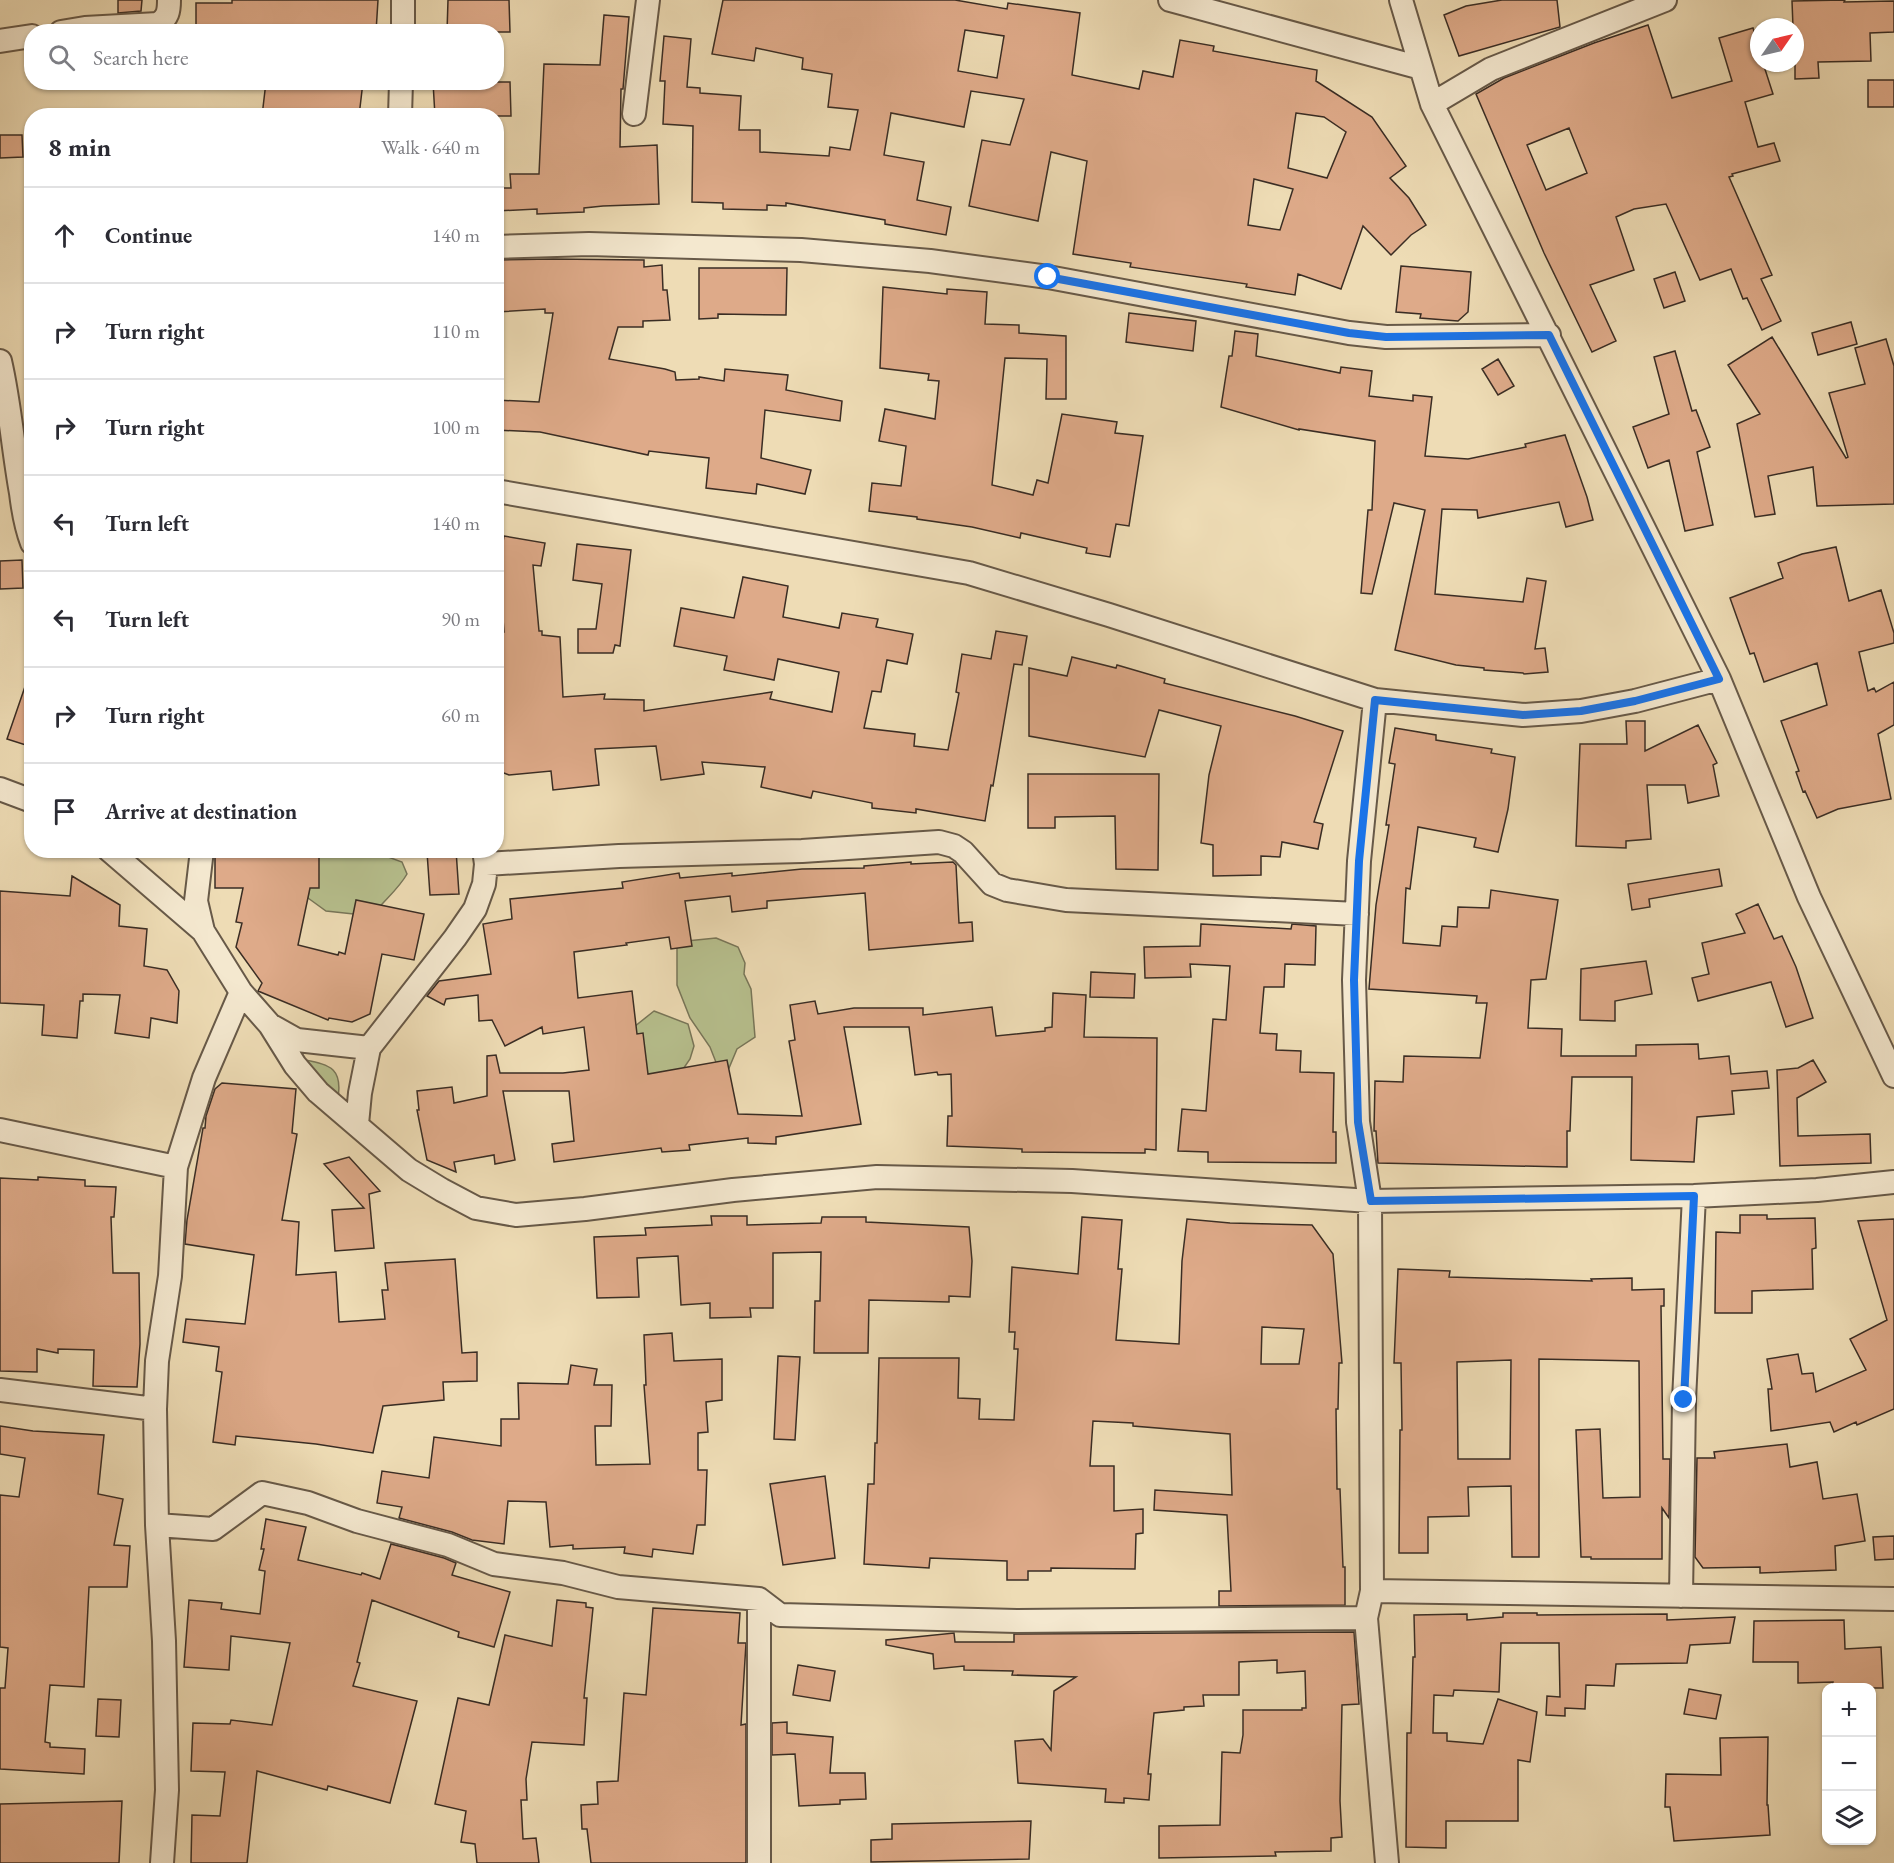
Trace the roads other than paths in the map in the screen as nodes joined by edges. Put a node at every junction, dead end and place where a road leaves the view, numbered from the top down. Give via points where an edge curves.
1 (169, 0) edge
2 (403, 0) edge
3 (648, 0) edge
4 (1170, 0) edge
5 (1401, 0) edge
6 (1665, 0) edge
7 (158, 24) edge
8 (402, 24) edge
9 (24, 37) edge
10 (0, 41) edge
11 (1421, 68) junction
12 (401, 90) edge
13 (1432, 104) junction
14 (400, 108) edge
15 (634, 114) dead end
16 (504, 247) edge
17 (1549, 335) junction
18 (0, 361) edge
19 (504, 492) edge
20 (24, 513) edge
21 (1719, 679) junction
22 (1375, 700) junction
23 (0, 789) edge
24 (24, 798) edge
25 (504, 857) edge
26 (118, 858) edge
27 (201, 858) edge
28 (485, 858) edge
29 (1357, 914) junction
30 (203, 931) junction
31 (241, 992) junction
32 (270, 1025) junction
33 (369, 1048) junction
34 (1894, 1076) edge
35 (357, 1124) junction
36 (0, 1130) edge
37 (176, 1167) junction
38 (1894, 1182) edge
39 (1694, 1196) junction
40 (1371, 1201) junction
41 (0, 1390) edge
42 (155, 1409) junction
43 (157, 1525) junction
44 (1372, 1591) junction
45 (1681, 1596) junction
46 (759, 1599) junction
47 (1894, 1599) edge
48 (1366, 1618) junction
49 (162, 1863) edge
50 (759, 1863) edge
51 (1387, 1863) edge

1 - 7 street via 168,14
2 - 8 street
3 - 15 street
4 - 11 street
5 - 11 street
6 - 13 street via 1491,69
9 - 10 street
11 - 13 street
12 - 14 street
13 - 17 street
16 - 17 street via 589,244 825,252 1048,277 1349,333 1386,337
17 - 21 street
18 - 20 street
19 - 22 street via 969,573
21 - 22 street via 1581,711 1523,715
21 - 34 street via 1809,897
22 - 29 street
23 - 24 street
25 - 29 street via 802,851 939,842 963,852 992,884 1006,890 1066,900
26 - 30 street
27 - 30 street via 196,901
28 - 33 street via 484,884 475,909
29 - 40 street via 1354,980 1358,1122
30 - 31 street
31 - 32 street
31 - 37 street via 204,1078
32 - 33 street via 297,1040
32 - 35 street via 318,1092
33 - 35 street
35 - 40 street via 409,1170 442,1190 476,1208 516,1215 877,1177 1072,1181
36 - 37 street
37 - 42 street via 170,1276 157,1360
38 - 39 street
39 - 40 street
39 - 45 street via 1684,1400
40 - 44 street
41 - 42 street
42 - 43 street
43 - 46 street via 213,1529 262,1493 448,1545 494,1564 563,1573 618,1587
43 - 49 street via 167,1790
44 - 45 street
44 - 48 street
45 - 47 street
46 - 48 street via 780,1615 1017,1621
46 - 50 street
48 - 51 street

